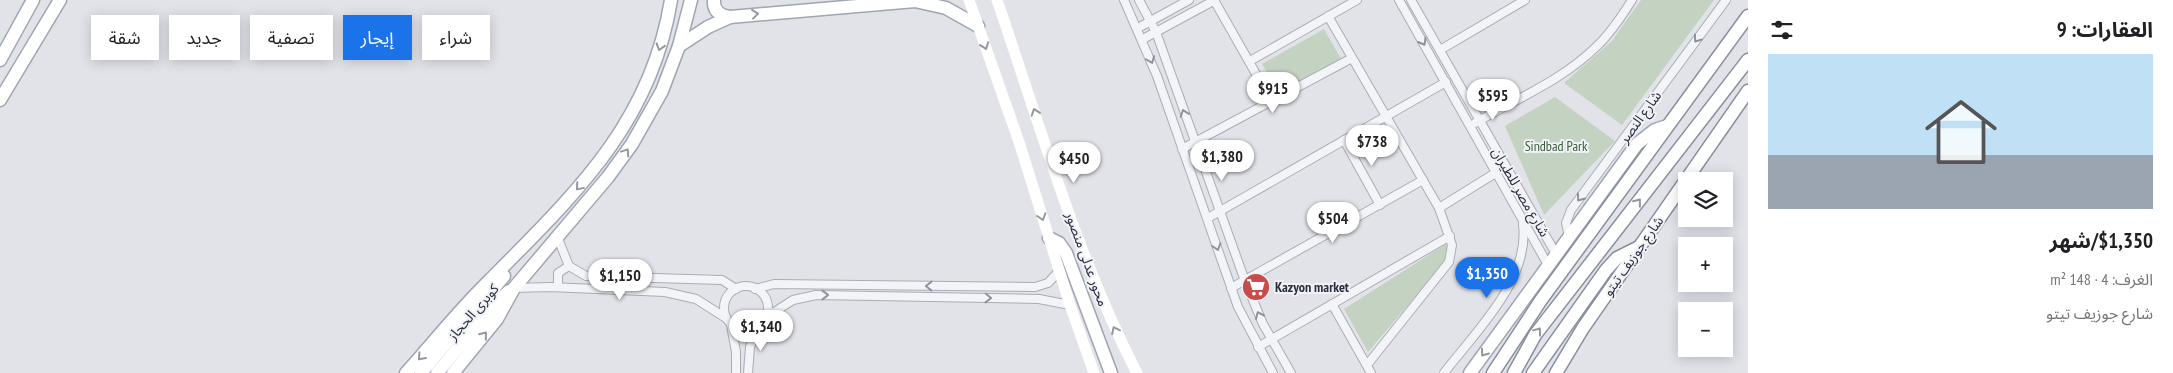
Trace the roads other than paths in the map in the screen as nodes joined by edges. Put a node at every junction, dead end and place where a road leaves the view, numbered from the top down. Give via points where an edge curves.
1 (33, 0) edge
2 (60, 0) edge
3 (671, 0) edge
4 (690, 0) edge
5 (714, 0) edge
6 (969, 0) edge
7 (997, 0) edge
8 (1124, 0) edge
9 (1139, 0) edge
10 (1189, 0) edge
11 (1215, 0) edge
12 (1357, 0) edge
13 (1399, 0) edge
14 (1411, 0) edge
15 (1525, 0) edge
16 (1632, 0) edge
17 (1726, 0) edge
18 (925, 1) edge
19 (1328, 16) junction
20 (1748, 16) edge
21 (730, 18) junction
22 (1151, 22) junction
23 (978, 26) junction
24 (1138, 28) junction
25 (1156, 32) junction
26 (1142, 39) junction
27 (679, 46) junction
28 (1440, 50) junction
29 (1352, 58) junction
30 (0, 60) edge
31 (1748, 60) edge
32 (1250, 61) junction
33 (1446, 82) junction
34 (1748, 91) edge
35 (0, 100) edge
36 (1272, 102) junction
37 (1386, 116) junction
38 (1479, 120) junction
39 (1469, 126) junction
40 (1667, 126) junction
41 (1344, 140) junction
42 (1195, 143) junction
43 (1182, 149) junction
44 (1496, 172) junction
45 (1423, 180) junction
46 (1380, 205) junction
47 (1439, 208) junction
48 (1221, 211) junction
49 (1208, 218) junction
50 (1523, 219) junction
51 (557, 236) junction
52 (1450, 236) junction
53 (1049, 238) junction
54 (1569, 238) junction
55 (1639, 247) junction
56 (522, 249) junction
57 (1556, 254) junction
58 (1548, 265) junction
59 (570, 266) junction
60 (1059, 271) junction
61 (1245, 281) junction
62 (1044, 285) junction
63 (558, 287) junction
64 (514, 288) junction
65 (1231, 288) junction
66 (736, 289) junction
67 (755, 289) junction
68 (1046, 300) junction
69 (1332, 304) junction
70 (1070, 305) junction
71 (726, 318) junction
72 (765, 318) junction
73 (732, 325) junction
74 (758, 327) junction
75 (1272, 339) junction
76 (1258, 347) junction
77 (1367, 365) junction
78 (406, 373) edge
79 (421, 373) edge
80 (436, 373) edge
81 (453, 373) edge
82 (736, 373) edge
83 (748, 373) edge
84 (1094, 373) edge
85 (1111, 373) edge
86 (1137, 373) edge
87 (1273, 373) edge
88 (1291, 373) edge
89 (1371, 373) edge
90 (1444, 373) edge
91 (1470, 373) edge
92 (1493, 373) edge
93 (1514, 373) edge
94 (1533, 373) edge
95 (1556, 373) edge

1 - 30 main road
2 - 35 main road
3 -> 56 main road via 658,54 642,95 623,130 600,162
4 - 27 main road
5 - 21 main road via 719,14
6 - 23 main road, محور عدلى منصور
86 -> 7 main road, محور عدلى منصور via 1108,315 1083,252
8 - 24 street
9 - 22 street
10 - 22 street
11 - 25 street
11 - 32 street
12 - 19 street
13 -> 33 street, شارع مصر للطيران
14 - 28 street, شارع مصر للطيران
15 - 28 street
16 - 38 street via 1618,22 1590,52 1544,84
17 -> 54 street, شارع النصر via 1572,210 1566,223
21 -> 18 main road
18 - 23 main road via 946,8
19 - 29 street
19 - 32 street
20 - 40 main road
21 - 27 main road via 708,27
22 - 24 street
22 - 25 street
23 -> 53 main road, محور عدلى منصور
24 - 26 street
25 - 26 street
42 -> 25 street
26 -> 43 street
51 -> 27 main road via 632,144 662,91
28 - 38 street, شارع مصر للطيران
29 - 36 street
29 - 37 street
93 -> 31 main road via 1534,336
32 - 36 street
33 - 37 street
33 - 39 street, شارع مصر للطيران
34 - 55 main road, شارع جوزيف تيتو
36 - 42 street
37 - 41 street
37 - 45 street
38 - 39 street
38 - 57 street, شارع مصر للطيران
39 - 44 street, شارع مصر للطيران
40 - 54 main road via 1650,133 1637,144
40 - 92 main road via 1530,316
41 - 46 street
41 - 48 street
42 - 43 street
42 - 48 street
43 - 49 street
44 - 47 street
44 - 50 street, شارع مصر للطيران
45 - 46 street
45 - 47 street
46 - 61 street
47 - 52 street
48 - 49 street
48 - 61 street
49 -> 65 street
50 - 58 street, شارع مصر للطيران
50 - 90 street via 1523,250 1515,278
51 - 59 street
51 - 64 main road
52 - 69 street
52 - 77 street via 1450,262
53 - 60 main road, محور عدلى منصور
53 - 85 main road via 1059,243 1066,253
54 - 57 main road
55 - 94 main road via 1617,258 1606,270
55 - 95 main road, شارع جوزيف تيتو
56 -> 78 main road
56 - 79 main road, كوبرى الحجاز via 509,270
57 - 58 main road
58 -> 91 main road
59 - 63 street via 558,273
59 - 66 street via 590,277 722,280
60 - 62 street
60 - 70 main road, محور عدلى منصور
61 - 65 street
75 -> 61 street
62 -> 67 street via 1031,288 774,284
62 - 68 street via 1048,293
63 - 64 street
63 - 71 street via 675,293 696,299
64 - 80 main road, كوبرى الحجاز via 500,299
81 -> 64 main road via 497,319
65 - 76 street
66 - 67 street via 746,286
66 - 71 street via 724,303
67 - 72 street via 766,299 768,309
68 - 70 street
72 -> 68 street via 793,300 816,295
69 - 75 street
69 - 77 street
70 - 84 main road, محور عدلى منصور
71 - 73 street
72 - 74 street
73 - 74 street via 744,330
73 - 82 street
74 - 83 street via 750,347
75 - 76 street
75 - 88 street
76 - 87 street
77 - 89 street

